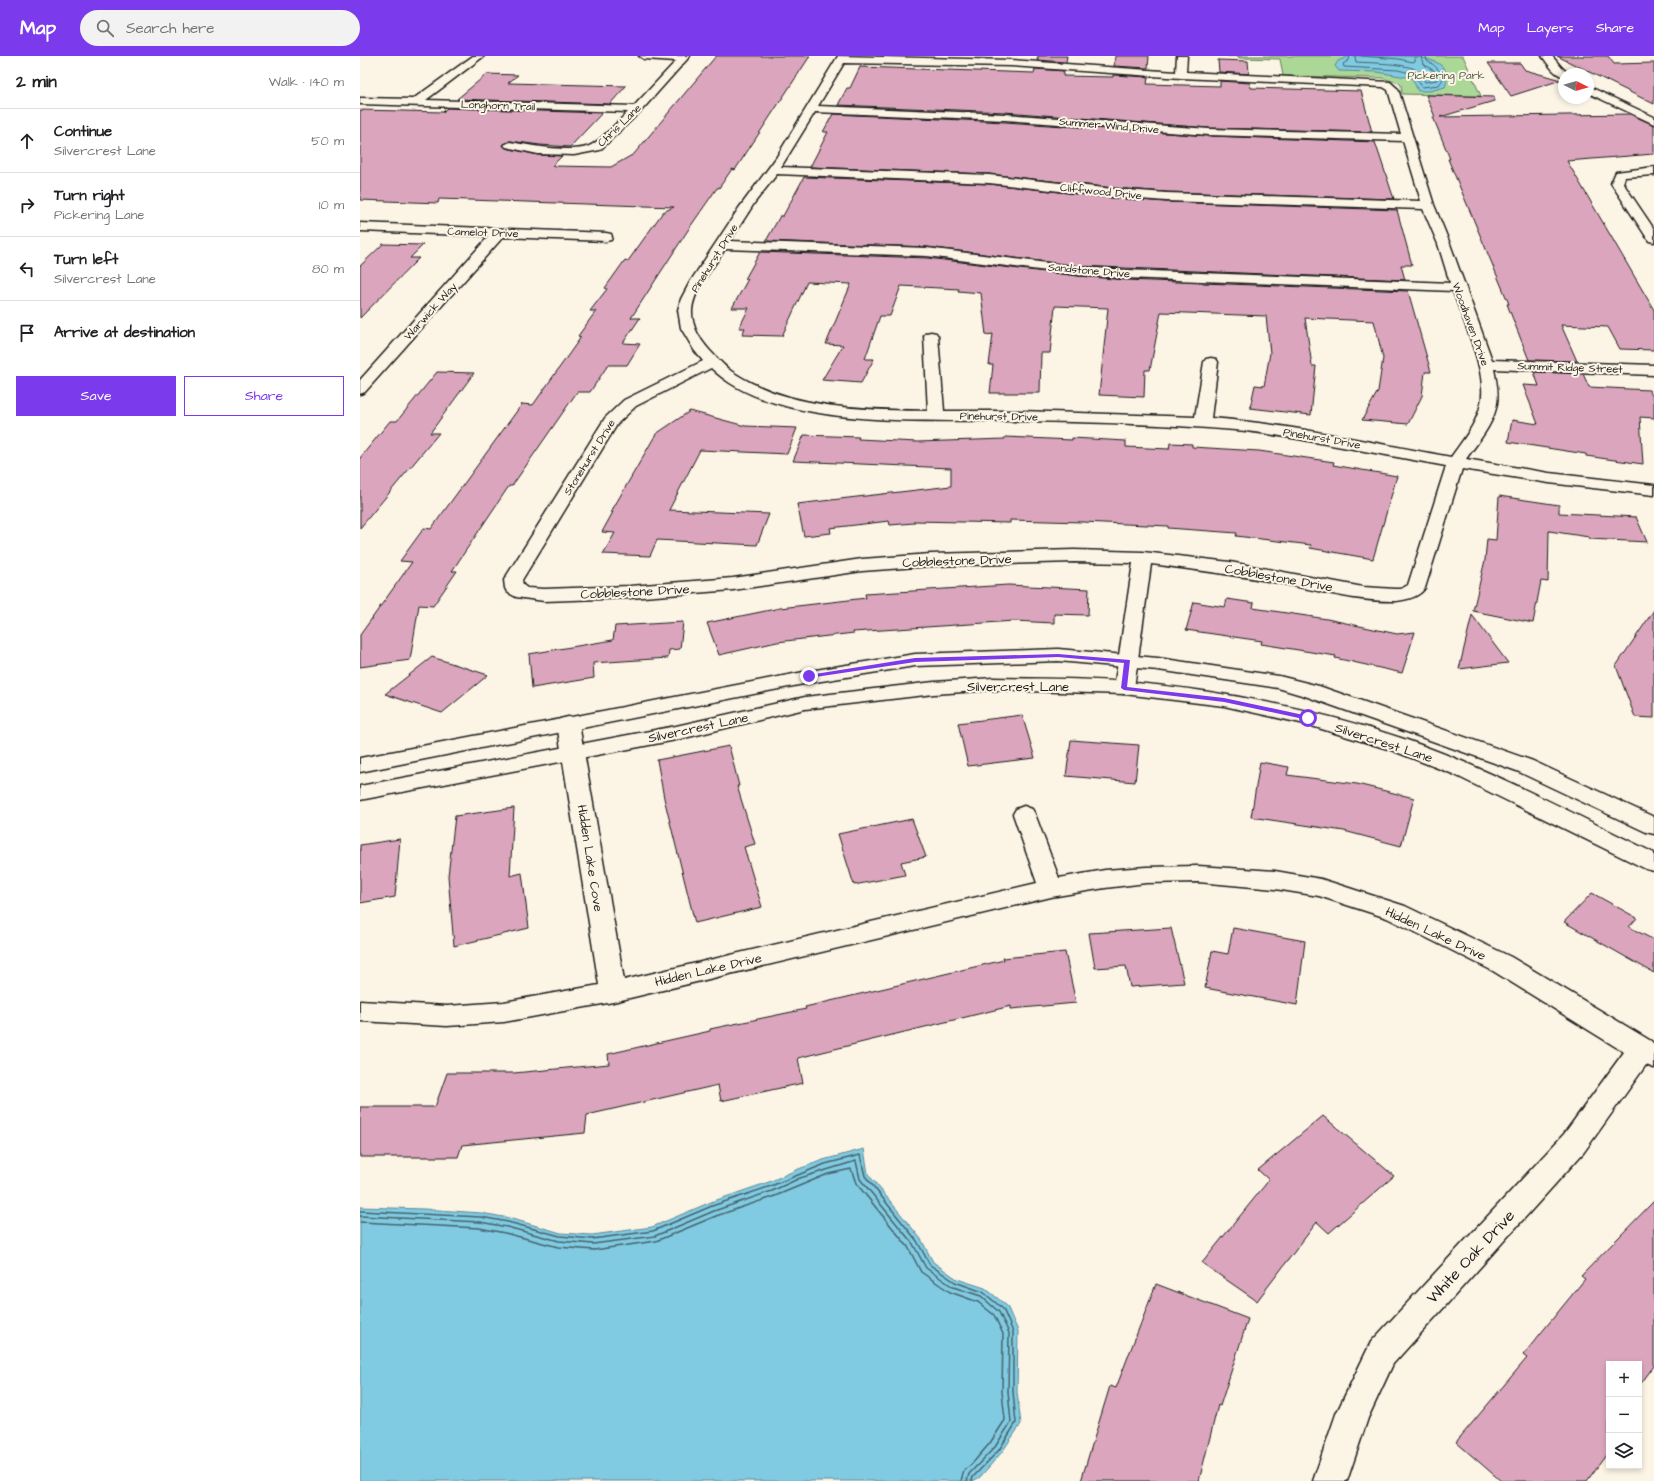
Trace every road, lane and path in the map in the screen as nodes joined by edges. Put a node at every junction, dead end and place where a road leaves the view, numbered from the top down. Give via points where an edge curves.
1 (479, 56) edge
2 (644, 56) edge
3 (1182, 56) edge
4 (1547, 56) edge
5 (684, 57) edge
6 (841, 58) edge
7 (1012, 60) edge
8 (1558, 70) edge
9 (1181, 76) junction
10 (1594, 92) edge
11 (1605, 98) junction
12 (1594, 99) edge
13 (360, 101) edge
14 (415, 103) junction
15 (637, 109) junction
16 (810, 109) junction
17 (1654, 121) edge
18 (1408, 138) junction
19 (510, 145) dead end
20 (774, 170) junction
21 (1654, 171) edge
22 (1428, 205) junction
23 (360, 227) edge
24 (499, 233) junction
25 (606, 237) dead end
26 (1654, 238) edge
27 (721, 245) junction
28 (1458, 287) junction
29 (931, 336) dead end
30 (1211, 362) dead end
31 (710, 363) junction
32 (1486, 364) junction
33 (1654, 370) edge
34 (360, 389) edge
35 (936, 416) junction
36 (1202, 422) junction
37 (1456, 462) junction
38 (1654, 490) edge
39 (1143, 558) junction
40 (519, 590) joint
41 (1395, 595) joint
42 (1127, 661) junction
43 (1124, 688) junction
44 (568, 724) junction
45 (573, 752) junction
46 (360, 765) edge
47 (360, 794) edge
48 (1024, 814) dead end
49 (1654, 826) edge
50 (1654, 863) edge
51 (1052, 888) junction
52 (613, 992) junction
53 (360, 1011) edge
54 (1648, 1053) edge
55 (1330, 1481) edge

1 - 14 street
2 - 5 street
3 - 9 street
4 - 8 street
5 - 15 street, Chris Lane
6 - 7 street
6 - 16 street, Pinehurst Drive
7 - 9 street
9 - 18 street, Woodhaven Drive via 1386,84 1393,89 1397,97
10 - 11 street
11 - 12 street
11 - 17 street
13 - 14 street, Longhorn Trail
14 - 15 street, Longhorn Trail
15 - 19 street, Chris Lane via 596,148 574,152 538,151
16 - 18 street, Summer Wind Drive via 1005,117 1209,132
16 - 20 street, Pinehurst Drive
18 - 22 street, Woodhaven Drive
20 - 22 street, Cliffwood Drive via 989,179 1166,197
20 - 27 street, Pinehurst Drive via 751,199
21 - 26 street via 1620,174 1617,183
22 - 28 street, Woodhaven Drive
23 - 24 street, Camelot Drive
24 - 25 street, Camelot Drive
24 - 34 street, Warwick Way
27 - 28 street, Sandstone Drive via 927,252 1079,271 1126,274
27 - 31 street, Pinehurst Drive via 686,304 685,320 692,337
28 - 32 street, Woodhaven Drive
29 - 35 street
30 - 36 street
31 - 35 street, Pinehurst Drive via 756,392 795,403 882,416
31 - 40 street, Stonehurst Drive via 630,403 611,421 513,580 514,588
32 - 33 street, Summit Ridge Street
32 - 37 street, Woodhaven Drive via 1489,403 1480,427
35 - 36 street, Pinehurst Drive via 996,415
36 - 37 street, Pinehurst Drive via 1268,429
37 - 38 street, Pinehurst Drive via 1554,480
37 - 41 street, Woodhaven Drive via 1416,588 1405,594
39 - 40 street, Cobblestone Drive via 1074,556 932,560 862,565 733,584 630,592 544,595 523,593
39 - 41 street, Cobblestone Drive via 1230,568 1364,593
39 - 42 street
42 - 43 street
42 - 44 street, Silvercrest Lane via 1058,655 915,660 809,676
42 - 49 street, Silvercrest Lane via 1279,682 1312,691 1525,766
43 - 45 street, Silvercrest Lane via 993,684 934,688 805,703 676,733
43 - 50 street, Silvercrest Lane via 1224,700 1308,718 1399,745 1461,769
44 - 45 street, Hidden Lake Cove
44 - 46 street, Silvercrest Lane
45 - 47 street, Silvercrest Lane
45 - 52 street, Hidden Lake Cove
48 - 51 street
51 - 52 street, Hidden Lake Drive
51 - 54 street, Hidden Lake Drive via 1146,875 1198,874 1275,880 1321,888 1396,912 1502,964
52 - 53 street, Hidden Lake Drive via 504,1012 447,1016
54 - 55 street, White Oak Drive via 1574,1143 1382,1353 1353,1414

